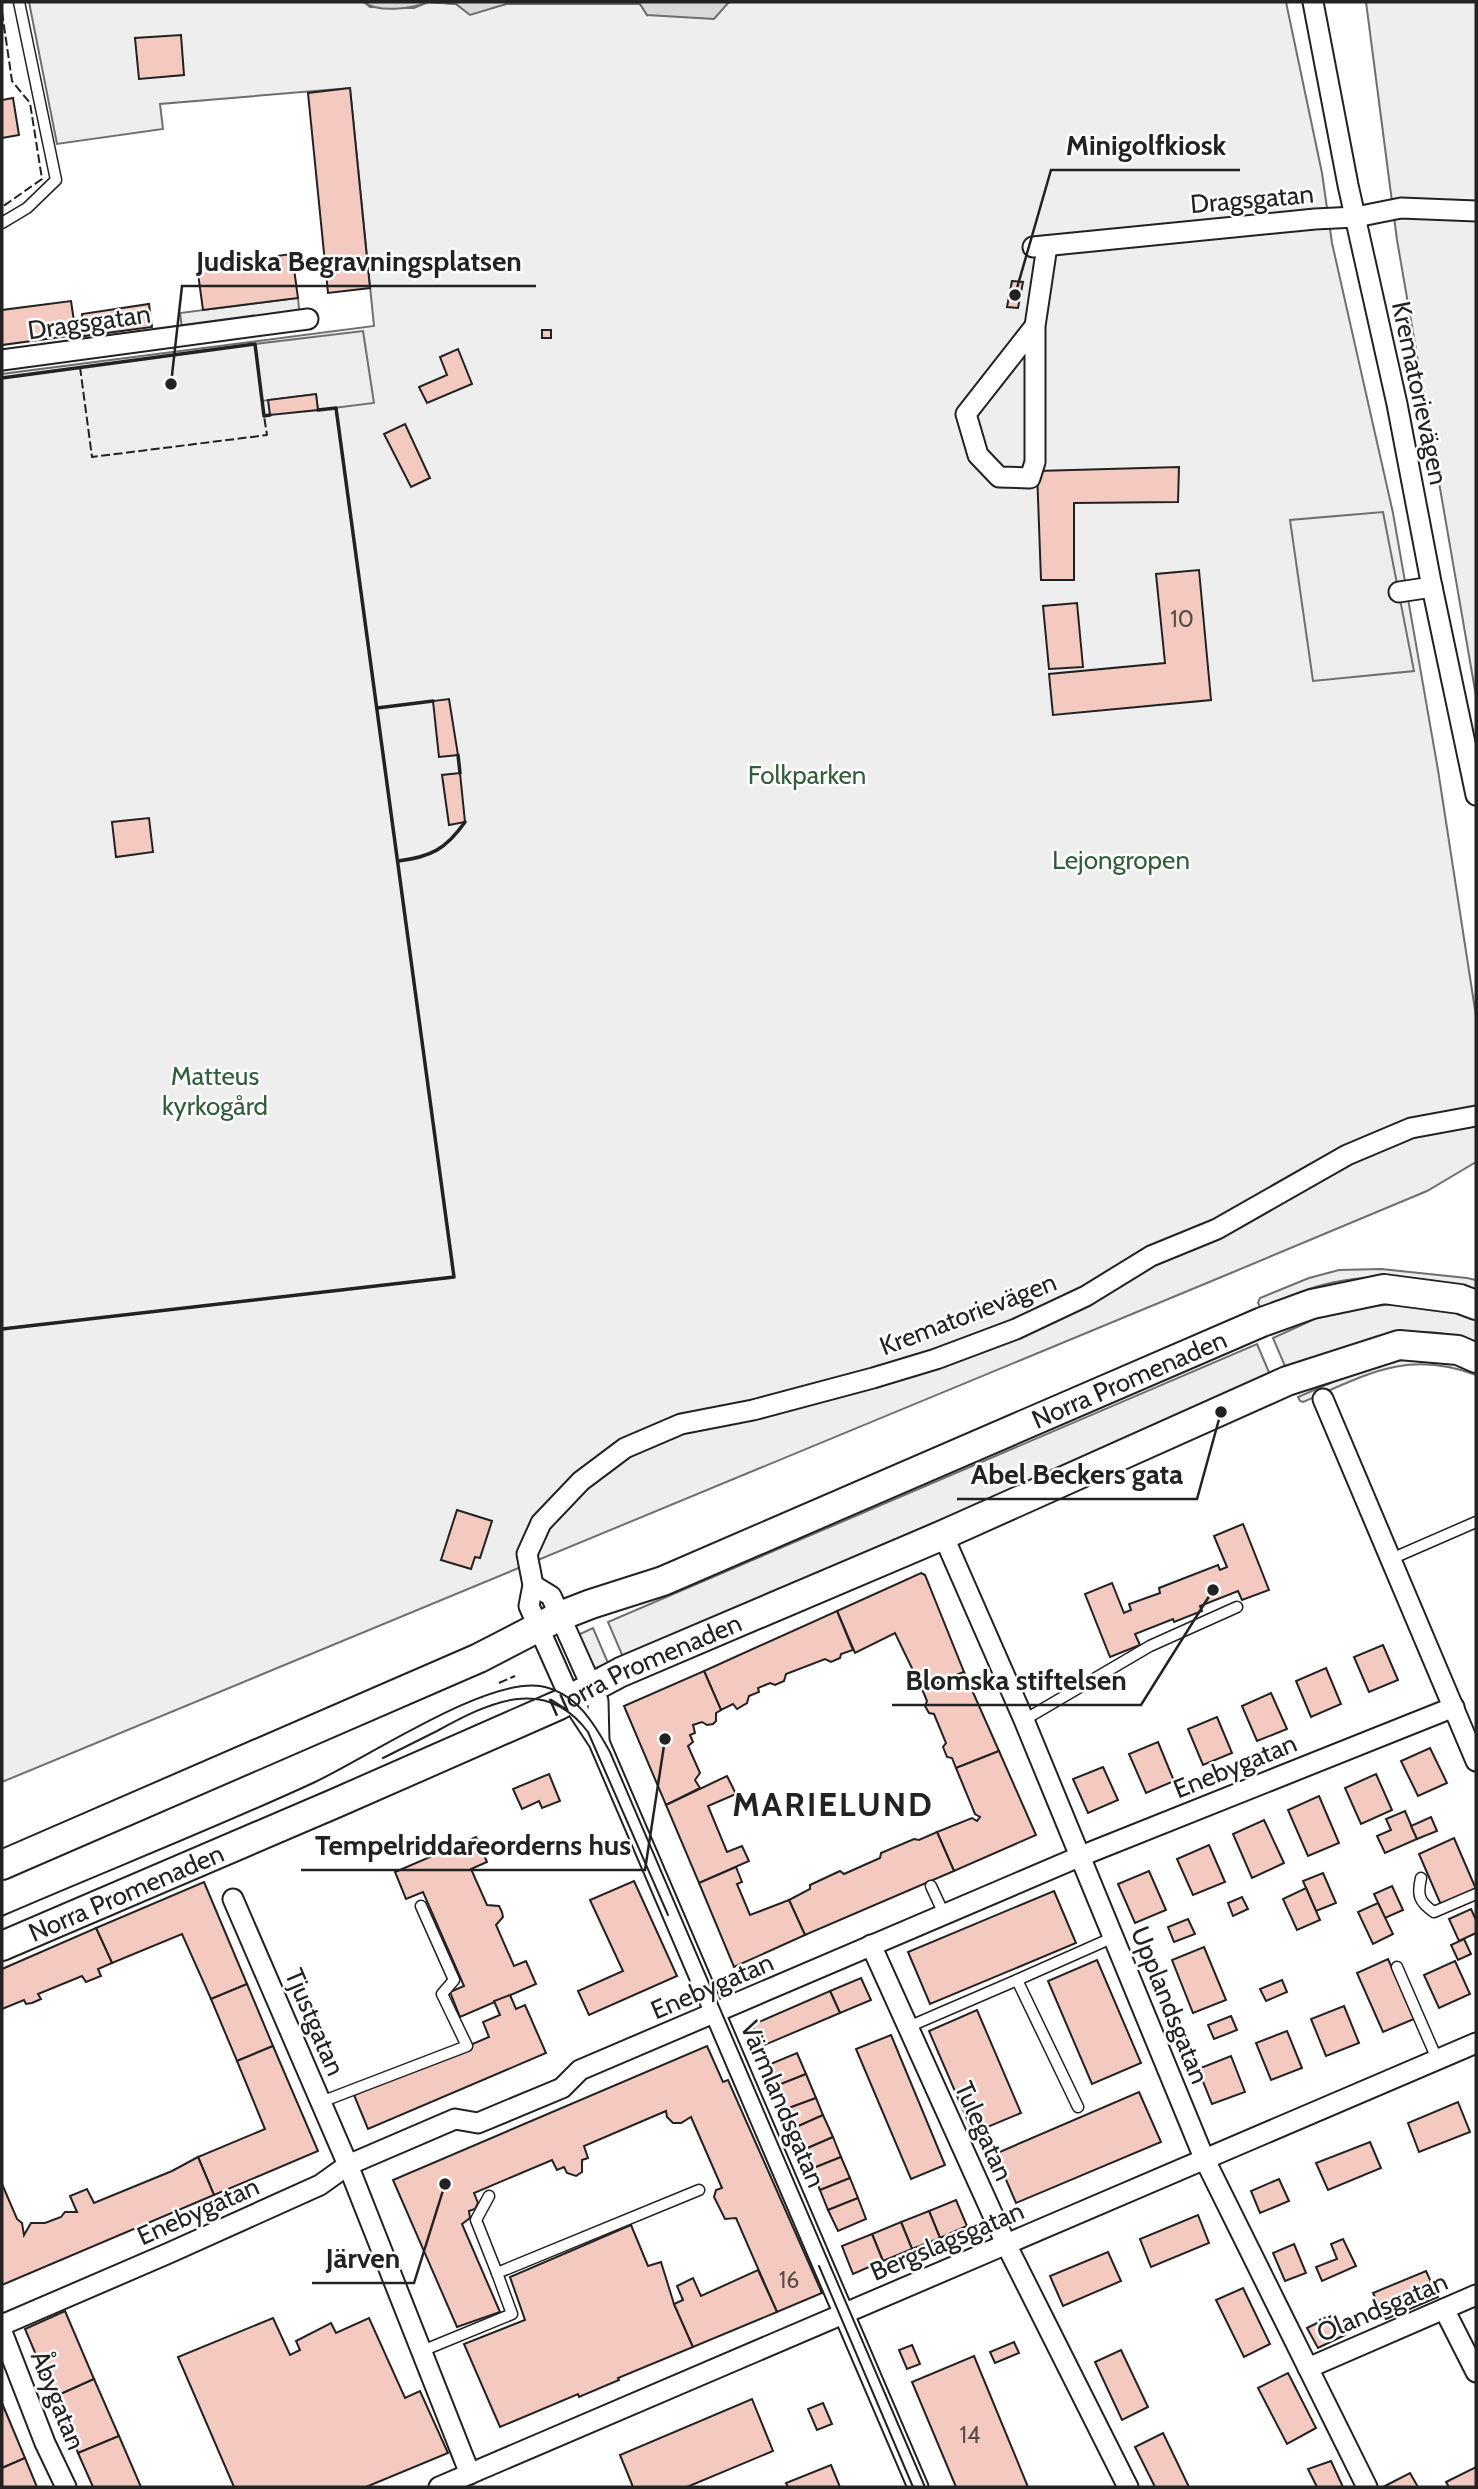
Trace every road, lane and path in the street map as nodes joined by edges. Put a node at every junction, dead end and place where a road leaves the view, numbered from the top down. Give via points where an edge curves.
1 (19, 2) edge
2 (1314, 2) edge
3 (1476, 211) edge
4 (1356, 217) junction
5 (2, 223) edge
6 (308, 319) dead end
7 (1035, 326) junction
8 (2, 360) edge
9 (1432, 587) junction
10 (1399, 592) dead end
11 (1476, 795) edge
12 (1476, 1116) edge
13 (1476, 1306) edge
14 (1476, 1358) edge
15 (1323, 1399) dead end
16 (1476, 1522) edge
17 (943, 1535) junction
18 (1391, 1559) junction
19 (1237, 1607) dead end
20 (552, 1630) junction
21 (581, 1692) junction
22 (1454, 1707) junction
23 (1024, 1720) junction
24 (1476, 1760) edge
25 (1081, 1856) junction
26 (2, 1865) edge
27 (1421, 1878) dead end
28 (931, 1886) dead end
29 (1476, 1894) edge
30 (233, 1899) dead end
31 (421, 1906) dead end
32 (944, 1914) junction
33 (1114, 1937) junction
34 (871, 1945) junction
35 (2, 1946) edge
36 (1397, 1966) dead end
37 (1017, 1980) junction
38 (716, 2013) junction
39 (908, 2027) junction
40 (1476, 2043) edge
41 (1437, 2059) junction
42 (321, 2102) junction
43 (1078, 2107) dead end
44 (1204, 2158) junction
45 (348, 2165) junction
46 (699, 2190) dead end
47 (489, 2196) dead end
48 (1006, 2244) junction
49 (497, 2273) junction
50 (1476, 2295) edge
51 (1444, 2309) junction
52 (844, 2314) junction
53 (2, 2325) edge
54 (2, 2332) edge
55 (422, 2351) junction
56 (1308, 2368) junction
57 (1476, 2372) edge
58 (470, 2474) junction
59 (66, 2487) edge
60 (439, 2487) edge
61 (918, 2487) edge
62 (1128, 2487) edge
63 (1367, 2487) edge

1 - 5 lane via 56,180 27,208
2 - 4 street, Krematorievägen
3 - 4 street, Dragsgatan via 1401,208
4 - 7 street, Dragsgatan via 1040,247
4 - 9 street, Krematorievägen
6 - 8 street, Dragsgatan
7 - 7 street via 966,414 978,456 999,477 1030,478 1035,461
9 - 10 street
9 - 11 street, Krematorievägen
12 - 20 street, Krematorievägen via 1411,1128 1347,1156 1217,1228 1151,1256 1086,1296 1016,1329 862,1381 681,1424 625,1448 581,1481 541,1523 527,1554 533,1585 551,1596
13 - 20 main road, Norra Promenaden via 1460,1299 1384,1289 1312,1304 663,1581 592,1604
14 - 17 main road, Norra Promenaden via 1458,1350 1399,1345 1286,1381
15 - 18 street
16 - 18 lane
17 - 21 main road, Norra Promenaden
17 - 23 street, Upplandsgatan
18 - 22 street
19 - 23 lane via 1150,1646
20 - 21 street, Värmlandsgatan
20 - 26 main road, Norra Promenaden
21 - 35 main road, Norra Promenaden via 225,1852
21 - 38 street, Värmlandsgatan
22 - 24 street
22 - 25 street, Enebygatan
23 - 25 street, Upplandsgatan
25 - 32 street, Enebygatan
25 - 33 street, Upplandsgatan
27 - 29 lane via 1418,1893 1434,1912
28 - 32 lane
30 - 42 street, Tjustgatan
31 - 42 lane via 454,1980 442,1994 467,2046
32 - 34 street, Enebygatan
33 - 37 lane
33 - 44 street, Upplandsgatan
34 - 38 street, Enebygatan
34 - 39 street, Tulegatan
36 - 41 lane
37 - 39 lane
37 - 43 lane
38 - 45 street, Enebygatan via 580,2070 562,2088 478,2123 456,2119
38 - 52 street, Värmlandsgatan
39 - 48 street, Tulegatan
40 - 41 street, Bergslagsgatan
41 - 44 street, Bergslagsgatan
42 - 45 street, Tjustgatan
44 - 48 street, Bergslagsgatan
44 - 56 street, Upplandsgatan
45 - 53 street, Enebygatan via 320,2185
45 - 55 street, Tjustgatan
46 - 49 lane
47 - 49 lane via 476,2220
48 - 52 street, Bergslagsgatan
48 - 62 street, Tulegatan
49 - 55 lane via 512,2314
50 - 51 street, Ölandsgatan
51 - 56 street, Ölandsgatan
51 - 57 street
52 - 58 street, Bergslagsgatan
52 - 61 street, Värmlandsgatan
54 - 59 street, Åbygatan
55 - 58 street, Tjustgatan
56 - 63 street, Upplandsgatan
58 - 60 street, Bergslagsgatan

